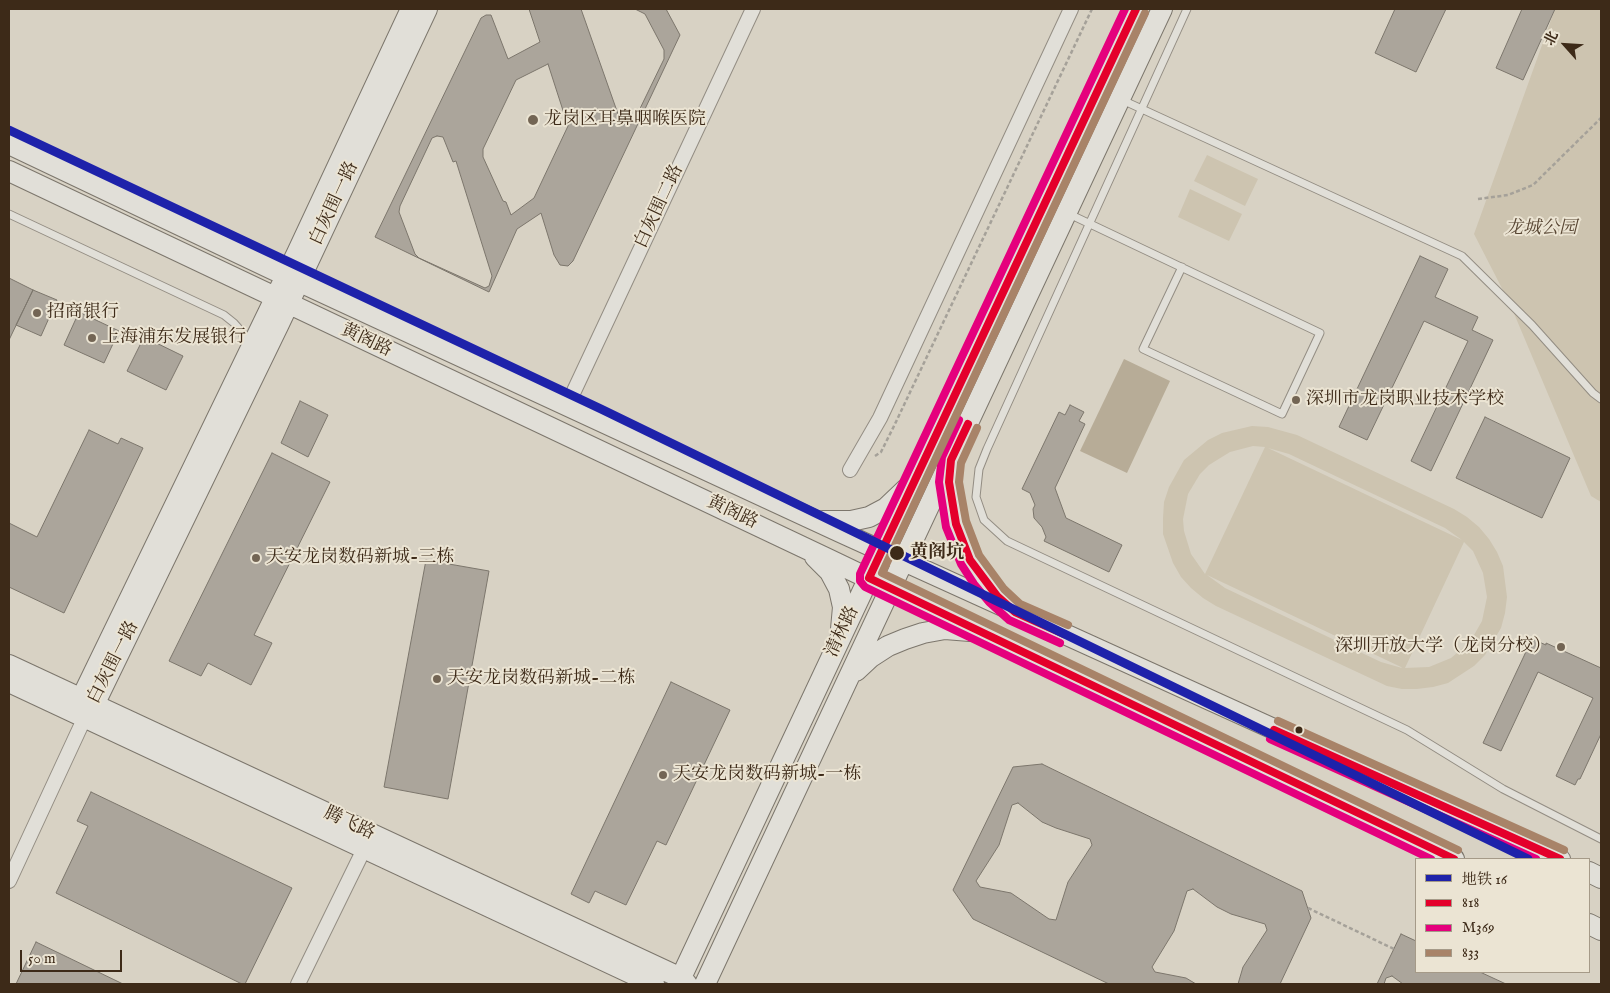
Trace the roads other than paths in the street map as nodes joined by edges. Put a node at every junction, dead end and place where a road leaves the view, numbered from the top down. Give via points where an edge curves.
1 (411, 9) edge
2 (427, 9) edge
3 (753, 9) edge
4 (1071, 9) edge
5 (1136, 9) edge
6 (1162, 9) edge
7 (1187, 9) edge
8 (1120, 99) junction
9 (1142, 110) junction
10 (9, 144) edge
11 (9, 171) edge
12 (1067, 213) junction
13 (9, 214) edge
14 (1090, 223) junction
15 (1182, 267) junction
16 (292, 278) junction
17 (281, 301) junction
18 (979, 342) junction
19 (1001, 353) junction
20 (247, 356) junction
21 (1601, 399) edge
22 (567, 406) junction
23 (951, 460) junction
24 (850, 470) dead end
25 (917, 475) junction
26 (812, 519) junction
27 (800, 545) junction
28 (882, 551) junction
29 (903, 561) junction
30 (869, 578) junction
31 (890, 589) junction
32 (1016, 612) junction
33 (984, 634) junction
34 (836, 649) junction
35 (9, 665) edge
36 (9, 682) edge
37 (847, 683) junction
38 (87, 707) junction
39 (1601, 839) edge
40 (367, 841) junction
41 (1452, 858) edge
42 (1558, 858) edge
43 (9, 881) edge
44 (682, 982) edge
45 (298, 984) edge
46 (654, 984) edge
47 (705, 984) edge

1 - 16 main road, 白灰围一路
2 - 16 main road, 白灰围一路
3 - 22 street, 白灰围二路
4 - 24 street via 880,418
5 - 18 main road, 清林路
6 - 8 main road, 清林路
7 - 9 lane
8 - 9 lane
8 - 12 main road, 清林路
9 - 14 lane
9 - 21 lane via 1462,256
10 - 16 main road, 黄阁路
11 - 17 main road, 黄阁路
12 - 14 lane
12 - 19 main road, 清林路
13 - 20 lane via 224,315 242,332
14 - 15 lane
14 - 39 lane via 979,469 976,497 984,520 1007,541 1407,730 1503,789
15 - 15 lane via 1320,333 1282,414 1143,349
16 - 17 main road, 白灰围一路
16 - 22 main road, 黄阁路
17 - 20 main road, 白灰围一路
17 - 27 main road, 黄阁路
17 - 38 main road, 白灰围一路
18 - 19 main road
18 - 25 main road, 清林路
19 - 23 main road, 清林路
20 - 38 main road, 白灰围一路
22 - 26 main road, 黄阁路
23 - 29 main road, 清林路
23 - 32 main road via 952,505 970,560 997,596
25 - 26 main road via 886,508 869,517 851,522
25 - 28 main road, 清林路
26 - 28 main road, 黄阁路
27 - 30 main road, 黄阁路
27 - 34 main road via 824,565 839,589 843,607
28 - 29 main road, 黄阁路
28 - 30 main road, 清林路
29 - 31 main road, 清林路
29 - 32 main road, 黄阁路
30 - 31 main road, 黄阁路
30 - 34 main road, 清林路
31 - 33 main road, 黄阁路
31 - 37 main road, 清林路
32 - 42 main road, 黄阁路
33 - 37 main road via 945,629 905,639 871,657
33 - 41 main road, 黄阁路
34 - 44 main road, 清林路
35 - 38 main road, 腾飞路
36 - 38 main road, 腾飞路
37 - 47 main road, 清林路
38 - 40 main road, 腾飞路
38 - 43 street
40 - 44 main road, 腾飞路
40 - 45 street
40 - 46 main road, 腾飞路

